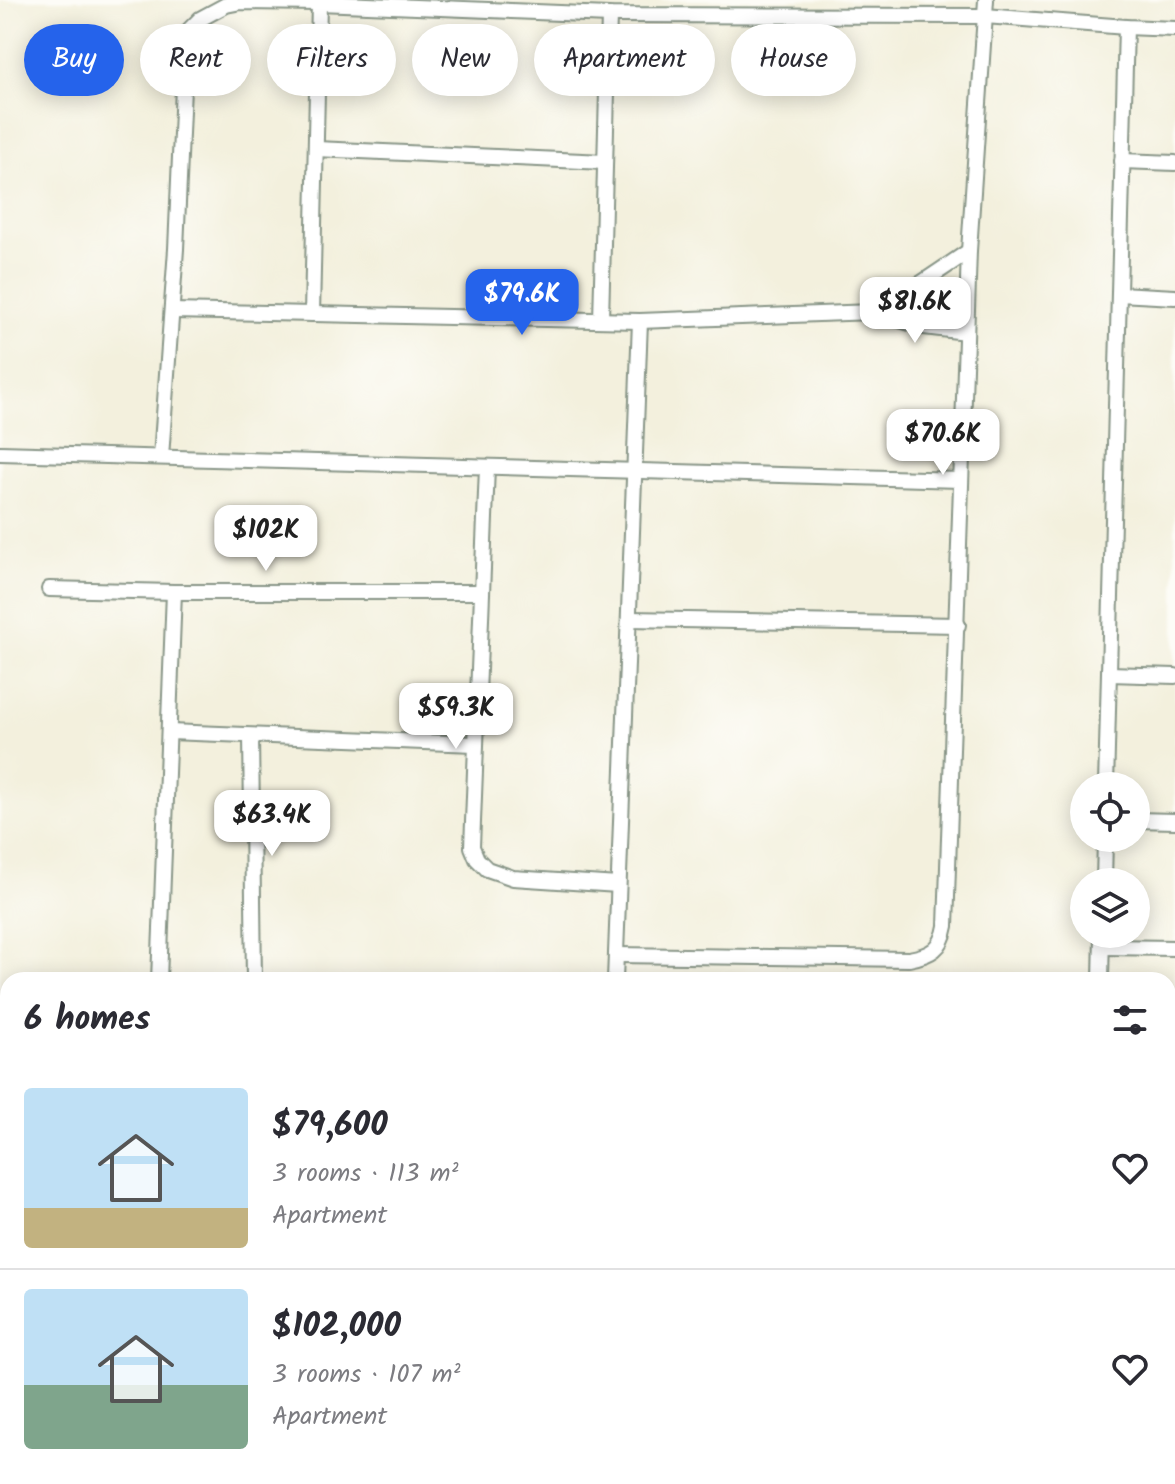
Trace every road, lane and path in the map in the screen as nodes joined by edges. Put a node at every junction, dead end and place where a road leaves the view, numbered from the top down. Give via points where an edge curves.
1 (986, 0) edge
2 (319, 3) junction
3 (609, 15) junction
4 (985, 16) junction
5 (1126, 27) junction
6 (1175, 29) edge
7 (316, 149) junction
8 (1122, 161) junction
9 (605, 162) junction
10 (1175, 163) edge
11 (969, 251) junction
12 (1119, 294) junction
13 (1175, 297) edge
14 (172, 311) junction
15 (872, 312) junction
16 (312, 314) junction
17 (601, 320) junction
18 (640, 321) junction
19 (966, 332) junction
20 (0, 453) edge
21 (161, 457) junction
22 (487, 467) junction
23 (634, 471) junction
24 (961, 480) junction
25 (49, 589) dead end
26 (174, 592) junction
27 (481, 592) junction
28 (629, 619) junction
29 (958, 625) junction
30 (1109, 674) junction
31 (1175, 676) edge
32 (169, 732) junction
33 (251, 736) junction
34 (475, 744) junction
35 (1106, 772) edge
36 (1150, 820) edge
37 (1175, 821) edge
38 (618, 885) junction
39 (1150, 945) edge
40 (1102, 948) edge
41 (1175, 948) edge
42 (616, 955) junction
43 (159, 972) edge
44 (254, 972) edge
45 (615, 972) edge
46 (1101, 972) edge

1 - 4 street
2 - 3 street
2 - 7 street
2 - 14 street via 226,5 190,29 185,41
3 - 4 street
3 - 9 street
4 - 5 street
4 - 11 street
5 - 6 street
5 - 8 street
7 - 9 street
7 - 16 street
8 - 10 street
8 - 12 street
9 - 17 street
11 - 15 street
11 - 19 street
12 - 13 street
12 - 30 street
14 - 16 street
14 - 21 street
15 - 18 street
15 - 19 street
16 - 17 street
17 - 18 street
18 - 23 street
19 - 24 street
20 - 21 street
21 - 22 street
22 - 23 street
22 - 27 street
23 - 24 street
23 - 28 street
24 - 29 street
25 - 26 street
26 - 27 street
26 - 32 street
27 - 34 street
28 - 29 street
28 - 38 street
29 - 42 street via 946,926 937,948 909,959
30 - 31 street
30 - 35 street
32 - 33 street
32 - 43 street
33 - 34 street
33 - 44 street
34 - 38 street via 471,840 482,864 513,878
36 - 37 street
38 - 42 street
39 - 41 street
40 - 46 street
42 - 45 street

